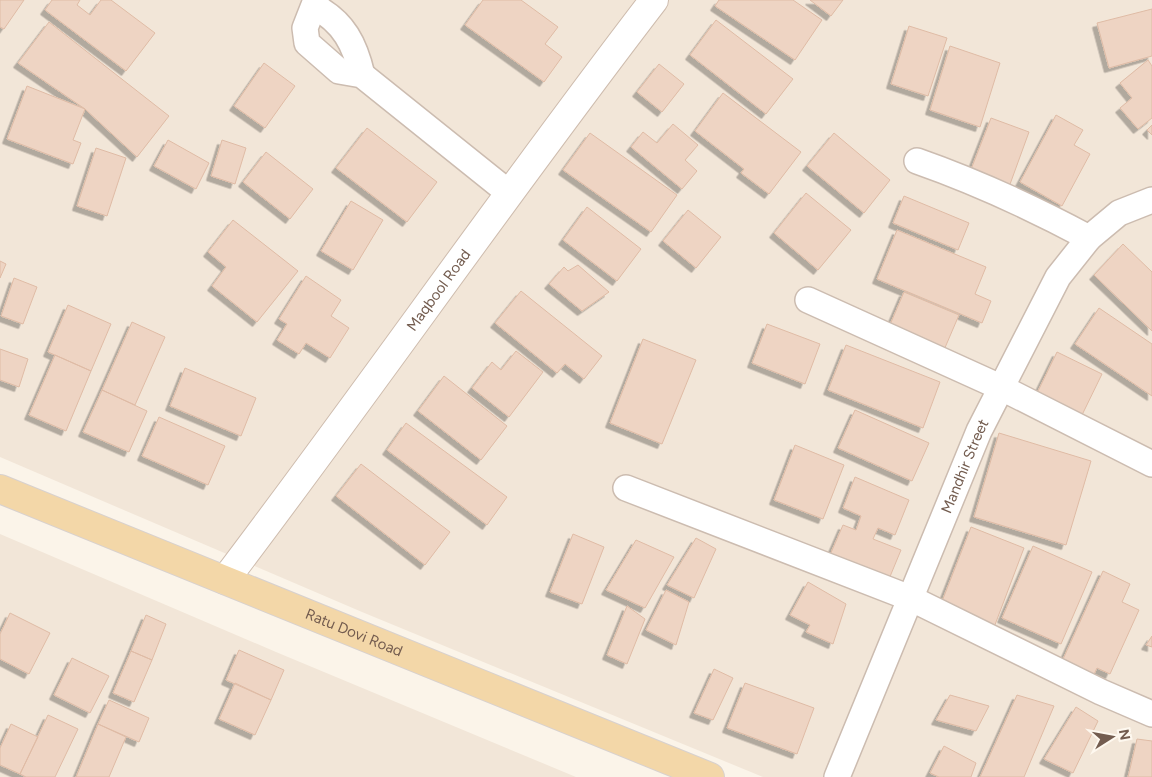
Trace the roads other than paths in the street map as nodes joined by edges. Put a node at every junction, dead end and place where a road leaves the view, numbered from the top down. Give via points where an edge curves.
1 (654, 0) edge
2 (316, 4) edge
3 (362, 75) junction
4 (917, 161) dead end
5 (509, 193) junction
6 (1152, 200) edge
7 (1089, 238) junction
8 (808, 300) dead end
9 (1000, 387) junction
10 (1152, 464) edge
11 (626, 488) dead end
12 (0, 489) edge
13 (225, 580) junction
14 (910, 598) junction
15 (1152, 714) edge
16 (710, 777) edge
17 (837, 777) edge

1 - 5 street, Maqbool Road
2 - 3 street via 344,30 356,51
2 - 3 street via 305,28 307,43 339,71
3 - 5 street
4 - 7 street via 964,177
5 - 13 street, Maqbool Road
6 - 7 street, Mandhir Street via 1119,213
7 - 9 street, Mandhir Street via 1058,277
8 - 9 street
9 - 10 street
9 - 14 street, Mandhir Street
11 - 14 street
12 - 13 main road, Ratu Dovi Road
13 - 16 main road, Ratu Dovi Road
14 - 15 street
14 - 17 street, Mandhir Street

